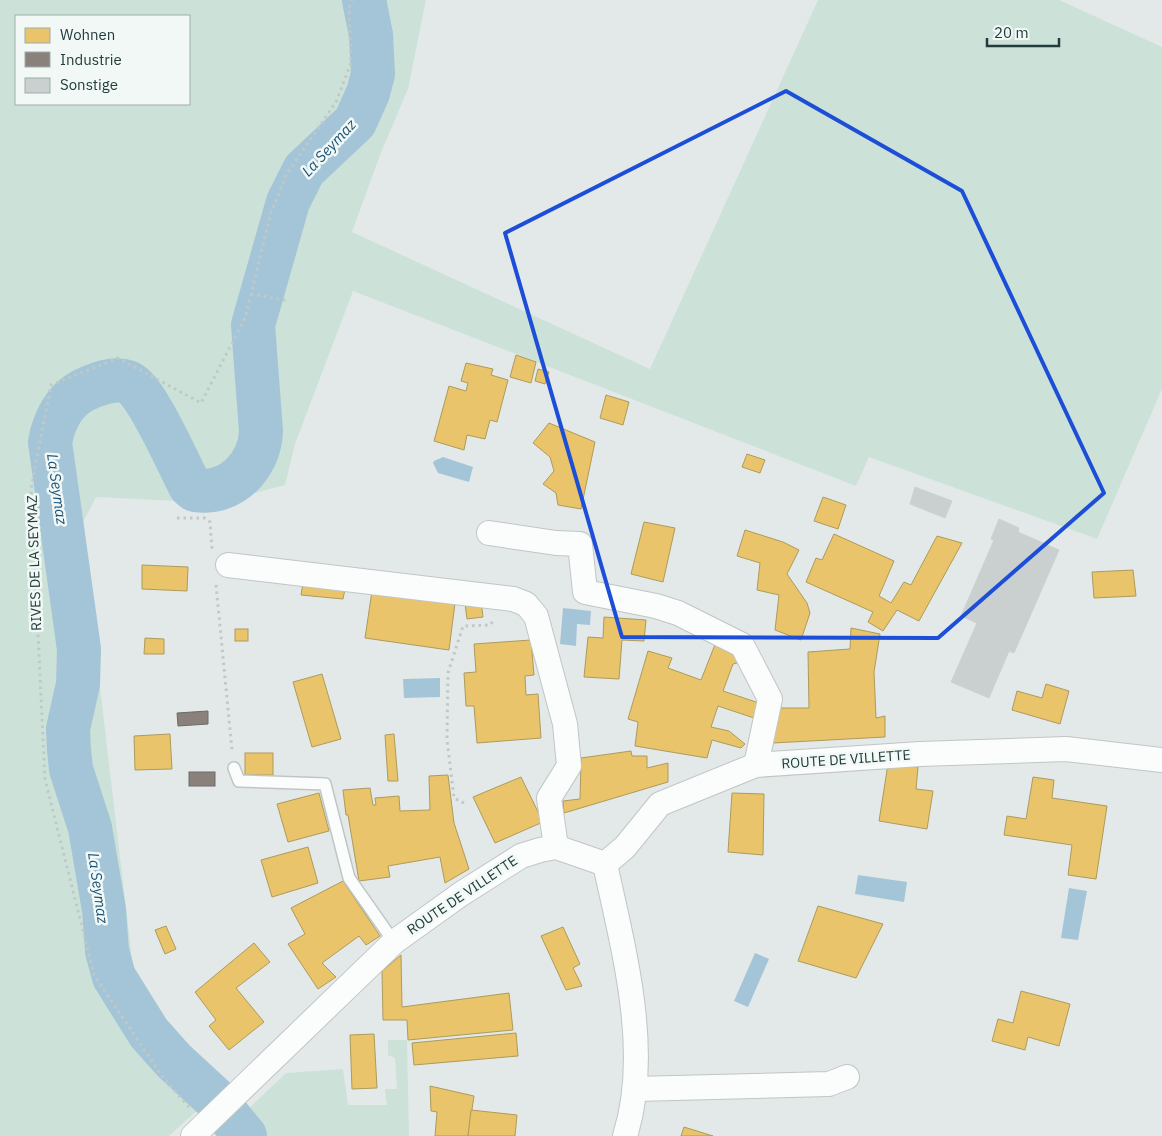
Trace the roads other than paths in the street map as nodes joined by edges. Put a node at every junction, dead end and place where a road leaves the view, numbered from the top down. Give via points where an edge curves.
1 (489, 533) dead end
2 (228, 565) dead end
3 (1162, 760) edge
4 (756, 765) junction
5 (234, 768) road end
6 (556, 847) junction
7 (605, 864) junction
8 (394, 942) junction
9 (847, 1077) dead end
10 (635, 1089) junction
11 (204, 1126) edge
12 (625, 1136) edge

1 - 4 street via 580,544 585,592 656,606 742,646 770,699
2 - 6 street via 513,599 526,604 536,616 565,724 569,766 549,798
3 - 4 street, ROUTE DE VILLETTE via 1066,749 920,754
4 - 7 street, ROUTE DE VILLETTE via 660,804 625,847
5 - 8 lane via 239,781 324,784 350,878
6 - 7 street
6 - 8 street, ROUTE DE VILLETTE via 521,856
7 - 10 street via 629,984 634,1025
8 - 11 street, ROUTE DE VILLETTE
9 - 10 street via 829,1084
10 - 12 street

